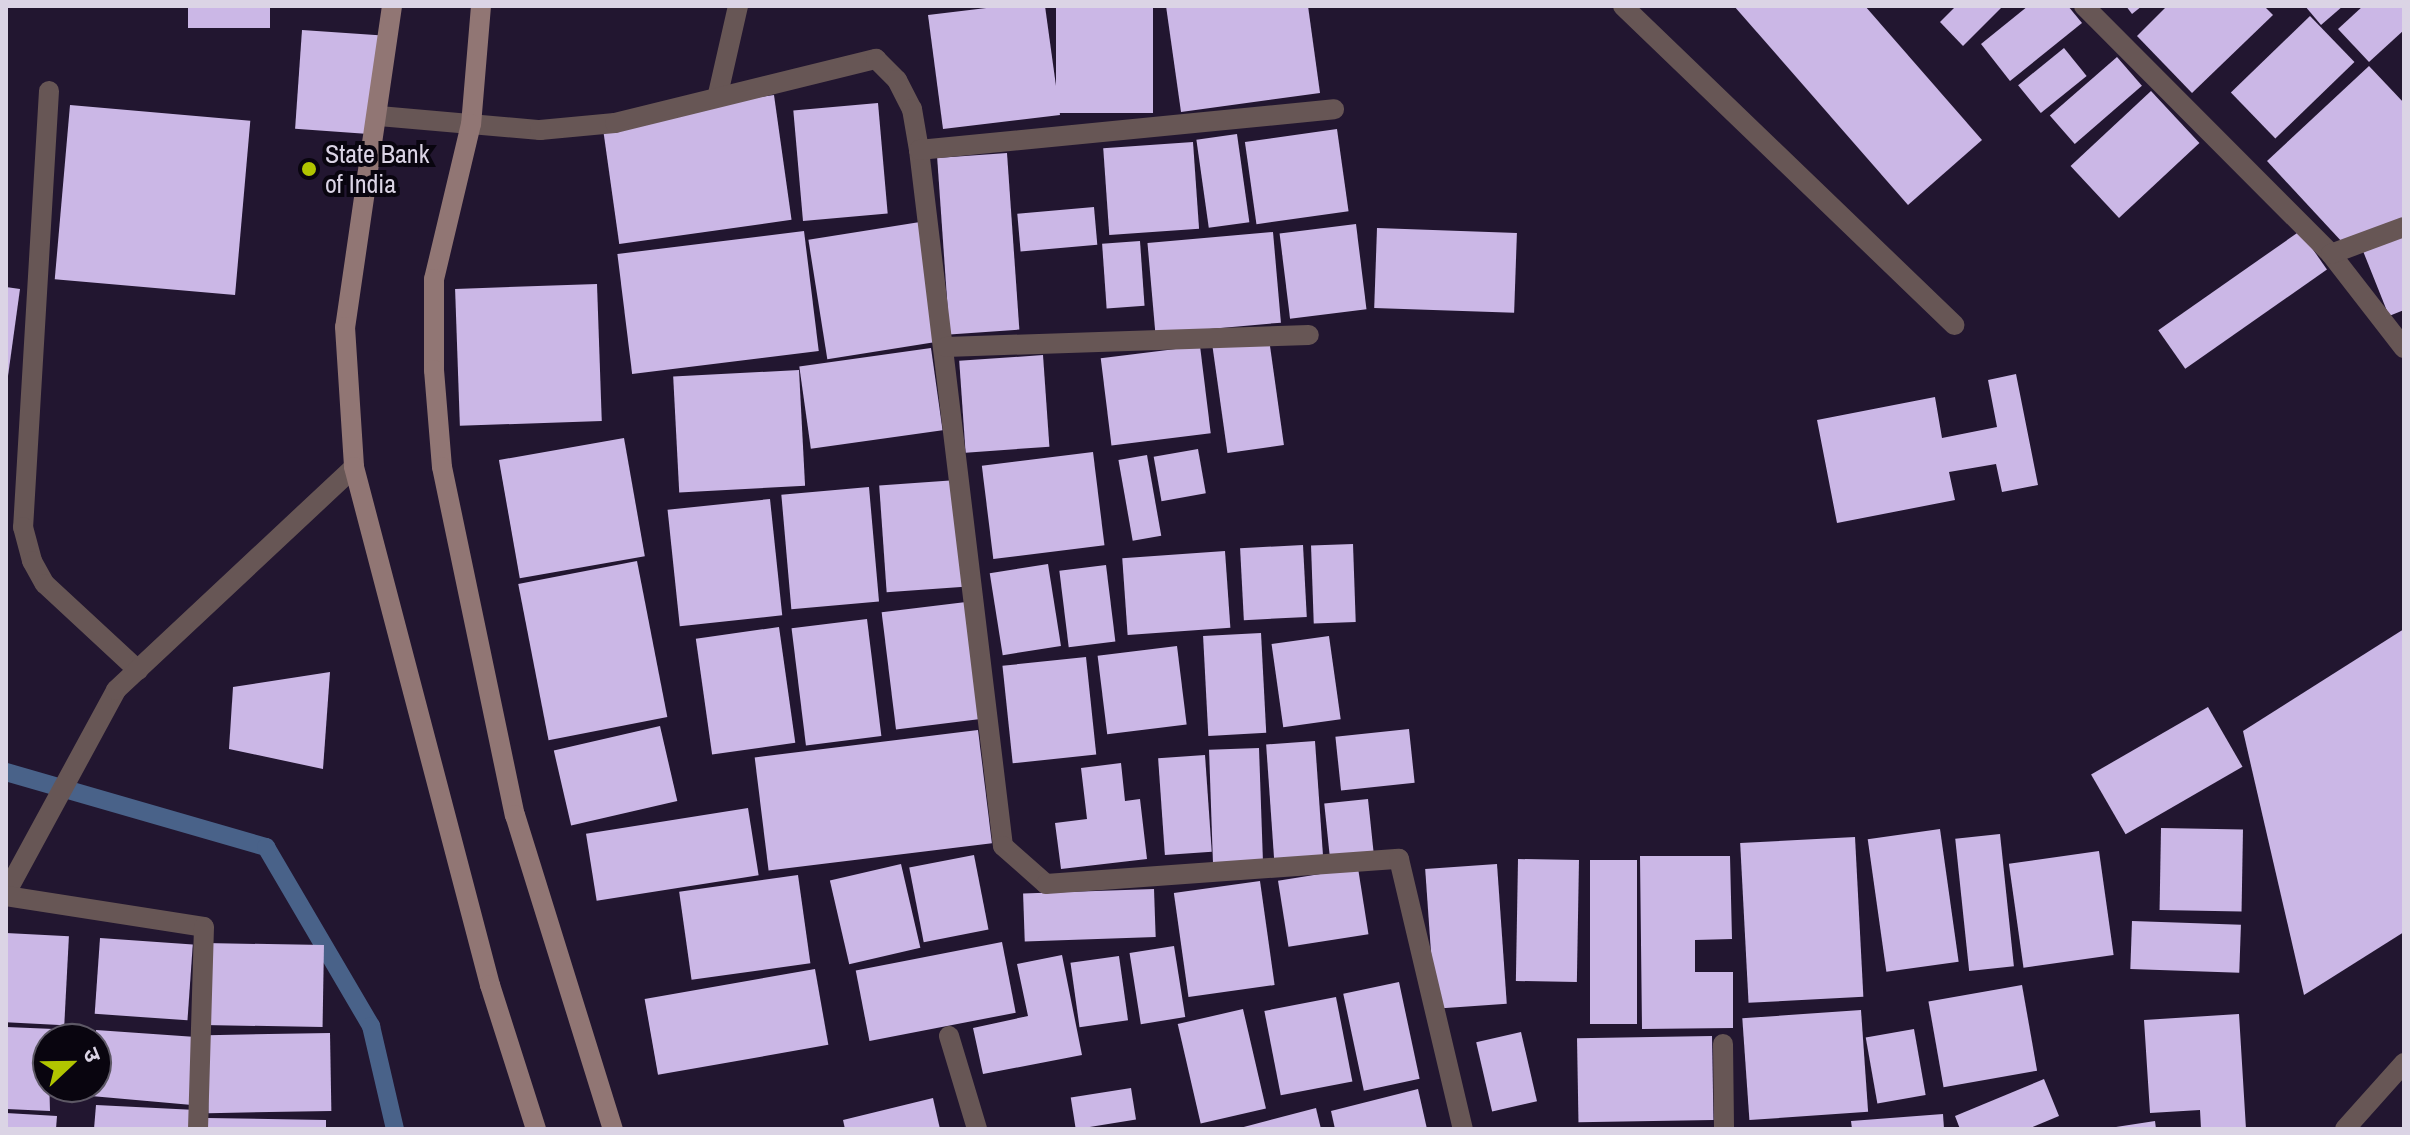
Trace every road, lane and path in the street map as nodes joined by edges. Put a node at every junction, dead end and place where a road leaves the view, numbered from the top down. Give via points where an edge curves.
1 (392, 6) edge
2 (481, 6) edge
3 (738, 6) edge
4 (1623, 6) edge
5 (2084, 6) edge
6 (49, 91) dead end
7 (718, 94) junction
8 (1334, 109) dead end
9 (379, 116) junction
10 (471, 124) junction
11 (919, 150) junction
12 (2404, 227) edge
13 (2331, 254) junction
14 (1955, 325) dead end
15 (1309, 335) dead end
16 (946, 347) junction
17 (2404, 348) edge
18 (354, 467) junction
19 (138, 670) junction
20 (6, 895) edge
21 (949, 1036) dead end
22 (1723, 1044) dead end
23 (2404, 1063) edge
24 (198, 1129) edge
25 (536, 1129) edge
26 (613, 1129) edge
27 (977, 1129) edge
28 (1463, 1129) edge
29 (1724, 1129) edge
30 (2345, 1129) edge

1 - 9 main road
2 - 10 main road
3 - 7 street
4 - 14 street
5 - 13 street
6 - 19 street via 23,527 45,584
7 - 10 street via 615,123 540,130
7 - 11 street via 876,59 897,80 912,109
8 - 11 street
9 - 10 street
9 - 18 main road via 345,327
10 - 26 main road via 434,279 442,467 515,815
11 - 16 street
12 - 13 street
13 - 17 street
15 - 16 street
16 - 28 street via 1003,846 1046,884 1399,859
18 - 19 street
18 - 25 main road via 490,985
19 - 20 street via 116,690
20 - 24 street via 204,927
21 - 27 street
22 - 29 street
23 - 30 street

